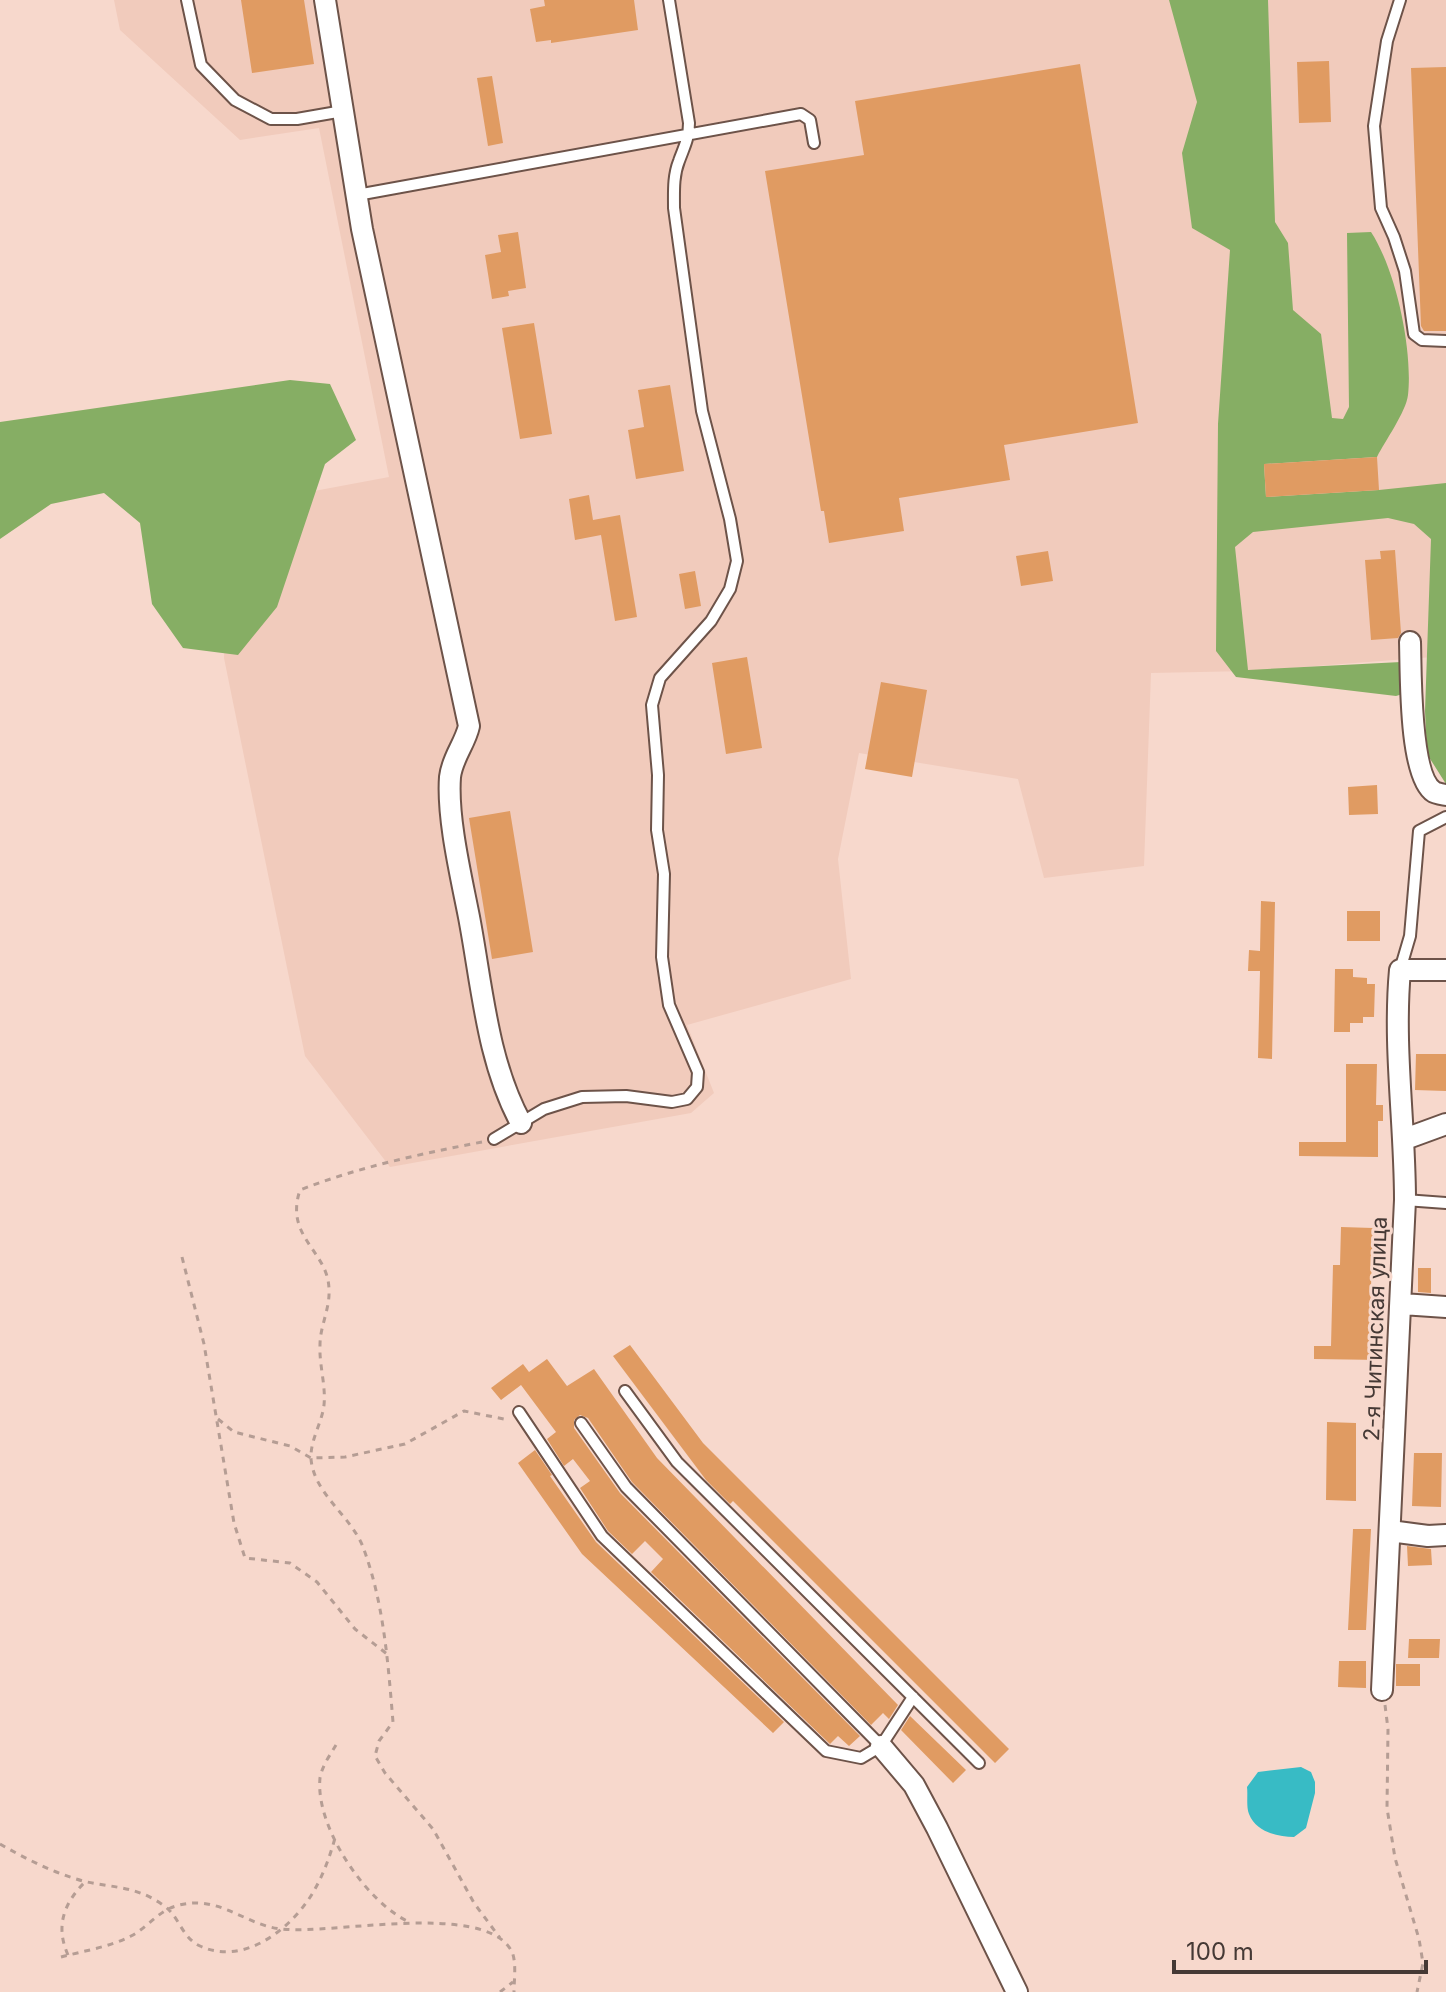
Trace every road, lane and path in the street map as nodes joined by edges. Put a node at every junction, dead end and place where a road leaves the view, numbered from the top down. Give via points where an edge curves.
1 (187, 0) edge
2 (325, 0) edge
3 (669, 0) edge
4 (1400, 0) edge
5 (343, 111) junction
6 (689, 132) junction
7 (814, 143) dead end
8 (357, 195) junction
9 (1446, 341) edge
10 (1410, 642) dead end
11 (1446, 795) edge
12 (1446, 817) edge
13 (1400, 970) junction
14 (1446, 970) edge
15 (521, 1123) junction
16 (1446, 1124) edge
17 (494, 1139) joint
18 (1405, 1139) junction
19 (1405, 1200) junction
20 (1446, 1203) edge
21 (182, 1257) dead end
22 (1402, 1304) junction
23 (1446, 1307) edge
24 (625, 1391) dead end
25 (519, 1412) dead end
26 (218, 1419) junction
27 (526, 1423) junction
28 (581, 1423) dead end
29 (311, 1458) junction
30 (1390, 1531) junction
31 (1446, 1535) edge
32 (387, 1654) junction
33 (1382, 1690) joint
34 (913, 1697) junction
35 (336, 1745) dead end
36 (881, 1746) junction
37 (979, 1763) dead end
38 (335, 1838) junction
39 (0, 1844) edge
40 (85, 1882) junction
41 (169, 1910) junction
42 (412, 1923) junction
43 (281, 1929) junction
44 (500, 1938) junction
45 (68, 1955) junction
46 (61, 1957) dead end
47 (514, 1980) junction
48 (500, 1992) edge
49 (514, 1992) edge
50 (1017, 1992) edge
51 (1417, 1992) edge

1 - 5 lane via 201,65 235,100 271,119
2 - 5 street
3 - 6 lane
4 - 9 lane via 1387,41 1374,126 1381,208 1405,271 1414,334 1422,340
5 - 8 street
6 - 7 lane via 801,114 810,120
6 - 8 lane
6 - 15 lane via 674,182 674,208 702,411 737,561 730,589 711,621 660,678 652,705 664,874 662,957 669,1005 698,1072 697,1087 687,1099 672,1102 582,1097
8 - 15 street via 469,726 450,777 455,840 500,1079
10 - 11 street via 1412,723 1424,781 1435,793
12 - 13 lane via 1419,831 1410,936
13 - 14 street
13 - 18 street, 2-я Читинская улица via 1398,1058
15 - 17 lane
16 - 18 street
17 - 29 path via 405,1157 300,1190 297,1222 326,1270 329,1290 320,1344 324,1407
18 - 19 street, 2-я Читинская улица
19 - 20 lane
19 - 22 street, 2-я Читинская улица
21 - 26 path
22 - 23 street
22 - 30 street, 2-я Читинская улица
24 - 34 lane via 677,1462
25 - 27 lane
26 - 29 path via 234,1432 290,1446
26 - 32 path via 234,1523 245,1558 290,1563 317,1582 355,1629
27 - 29 path via 464,1411 405,1444 345,1457
27 - 36 lane via 602,1536 826,1751 861,1758
28 - 36 lane via 626,1487
29 - 32 path via 316,1479 362,1545
30 - 31 street
30 - 33 street, 2-я Читинская улица
32 - 44 path via 393,1722 375,1756 433,1829
33 - 51 path via 1388,1729 1387,1808 1423,1963
34 - 36 lane
34 - 37 lane
35 - 38 path via 321,1775 320,1797
36 - 50 street via 926,1806
38 - 42 path via 370,1892 392,1914
38 - 43 path via 314,1892
39 - 40 path
40 - 41 path via 145,1894
40 - 45 path via 67,1903 61,1923
41 - 43 path via 222,1906
41 - 43 path via 198,1946 223,1952 245,1950
41 - 45 path via 131,1936
42 - 43 path
42 - 44 path via 479,1927
44 - 47 path via 512,1952
45 - 46 path
47 - 48 path
47 - 49 path

